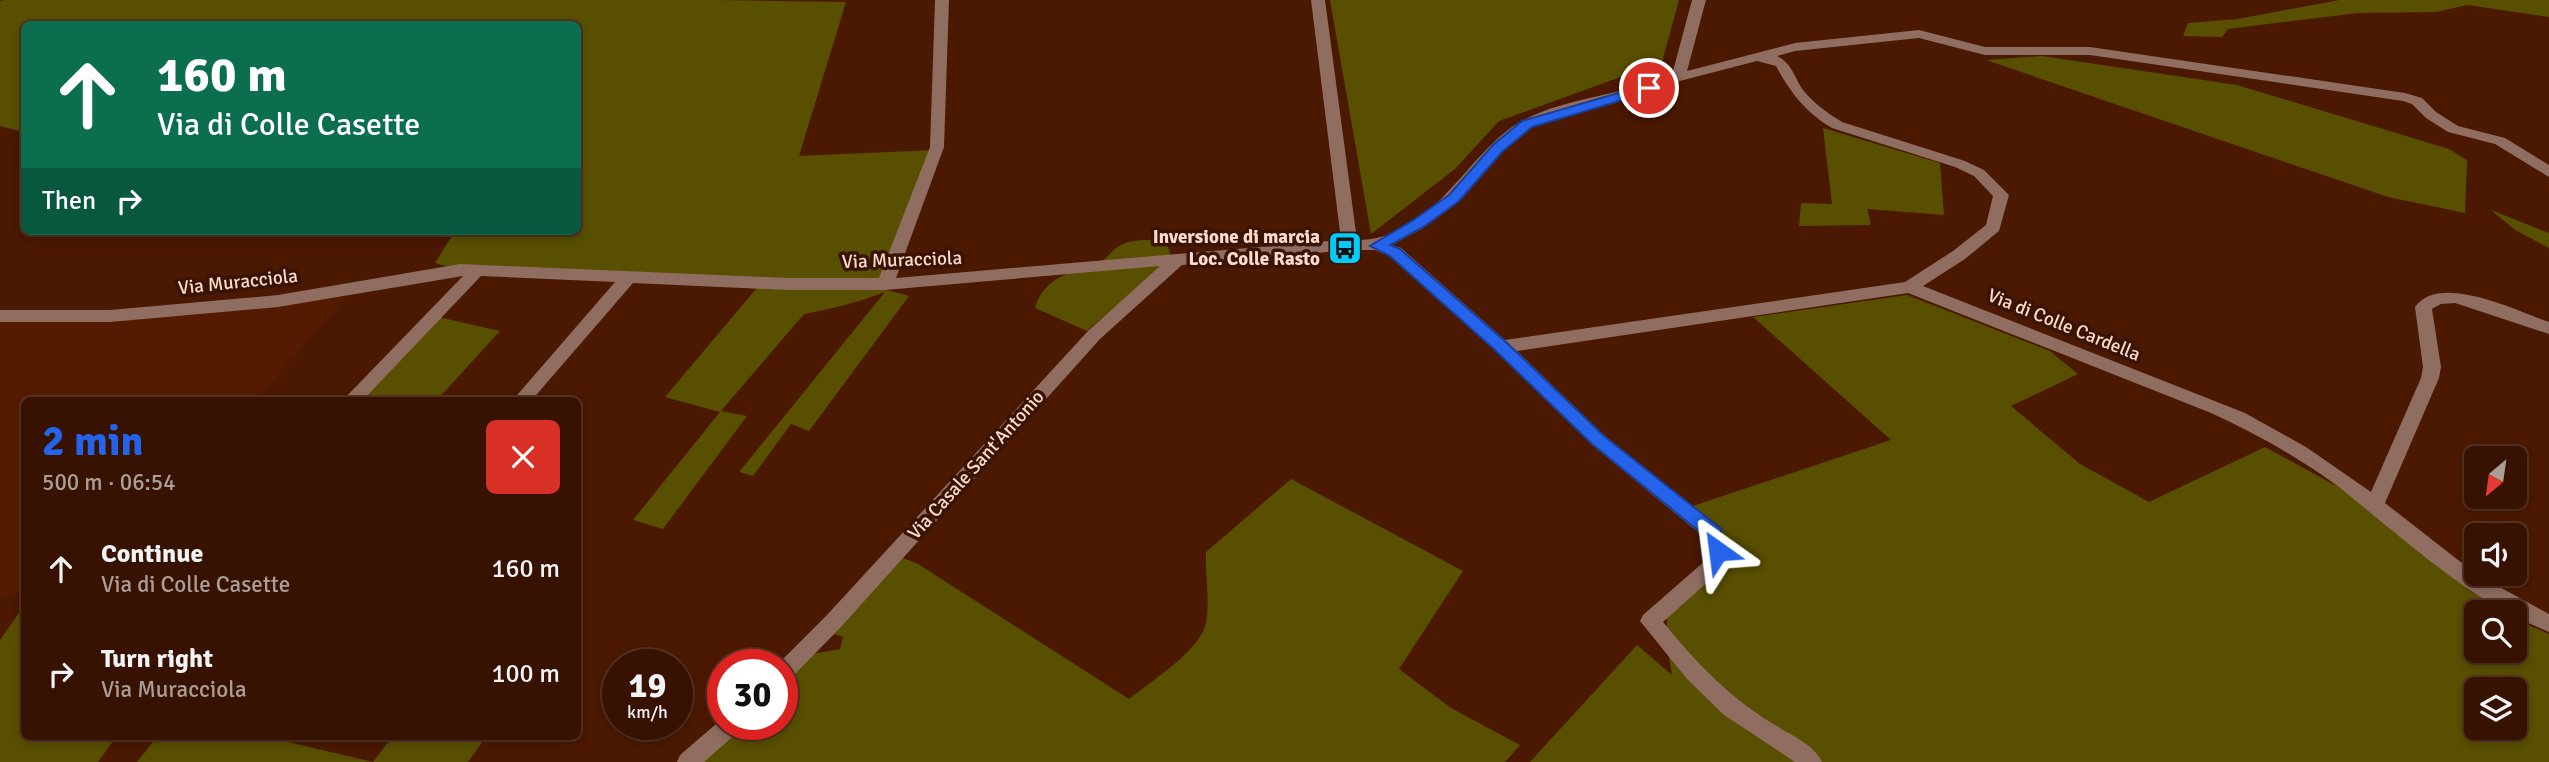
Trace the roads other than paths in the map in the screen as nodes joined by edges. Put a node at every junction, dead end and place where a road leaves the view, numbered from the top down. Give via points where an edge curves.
1 (942, 0) edge
2 (1318, 0) edge
3 (1699, 0) edge
4 (1757, 57) junction
5 (1671, 79) junction
6 (2549, 172) edge
7 (1350, 245) junction
8 (1377, 246) junction
9 (1176, 261) junction
10 (478, 270) junction
11 (629, 277) junction
12 (885, 284) junction
13 (1909, 287) junction
14 (0, 316) edge
15 (2549, 328) edge
16 (1502, 347) junction
17 (355, 397) edge
18 (524, 397) edge
19 (2375, 505) junction
20 (2549, 623) edge
21 (798, 658) edge
22 (713, 740) edge
23 (688, 762) edge
24 (1811, 762) edge

1 - 12 street via 937,148
2 - 7 street
3 - 5 street via 1682,68
4 - 5 street
4 - 6 street via 1795,47 1919,34 1985,51 2090,51 2417,101 2453,129 2500,141
4 - 13 street via 1781,63 1798,93 1837,125 1960,164 1979,173 2001,195 1993,227
5 - 8 street via 1527,124 1498,148 1454,198
7 - 8 street, Via Muracciola
7 - 9 street, Via Muracciola
8 - 16 street via 1395,252
9 - 12 street, Via Muracciola
9 - 21 street, Via Casale Sant'Antonio via 1094,335
10 - 11 street, Via Muracciola
10 - 14 street, Via Muracciola via 278,300 110,316
10 - 17 street
11 - 12 street, Via Muracciola
11 - 18 street
13 - 16 street
13 - 19 street, Via di Colle Cardella via 2239,418 2297,450
15 - 19 street via 2456,297 2437,298 2423,307 2430,379
16 - 24 street via 1598,440 1713,533 1718,551 1714,564 1650,621 1680,658 1742,717 1793,745
19 - 20 street, Via di Colle Cardella via 2495,598
22 - 23 street

